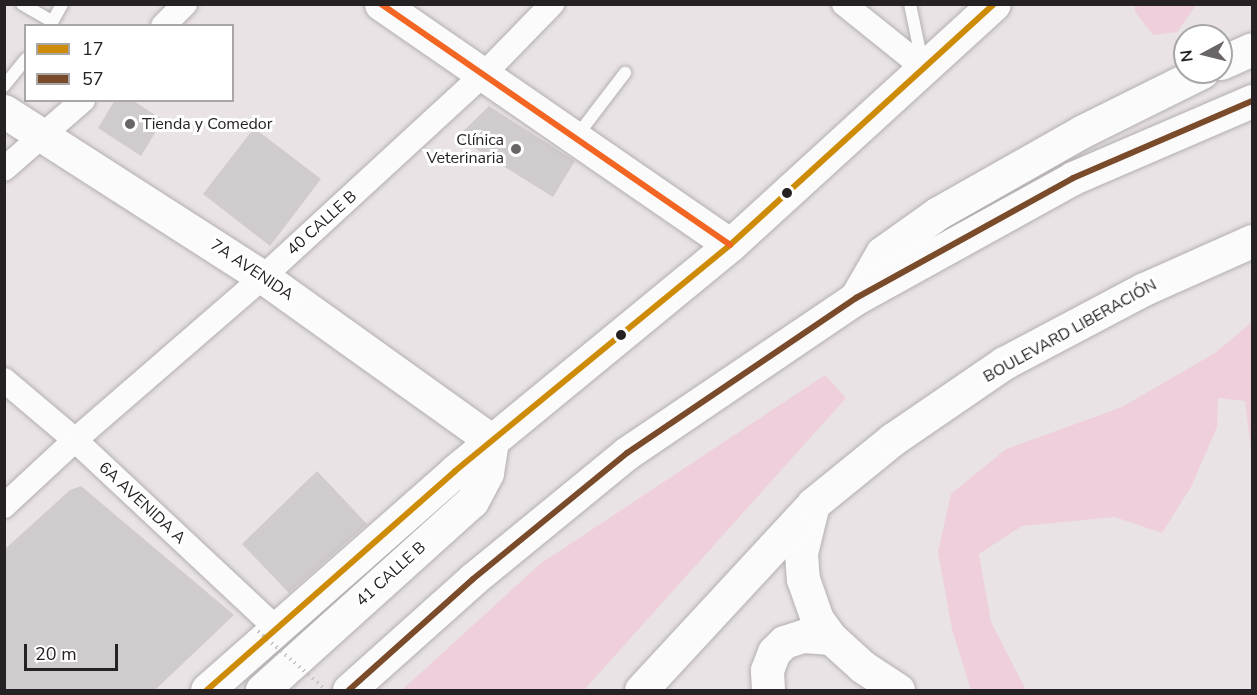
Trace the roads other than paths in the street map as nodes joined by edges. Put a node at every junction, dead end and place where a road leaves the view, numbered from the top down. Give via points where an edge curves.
1 (22, 4) edge
2 (62, 4) edge
3 (186, 4) edge
4 (381, 4) edge
5 (552, 4) edge
6 (844, 4) edge
7 (910, 4) edge
8 (994, 4) edge
9 (51, 23) edge
10 (165, 24) edge
11 (1252, 49) edge
12 (1233, 58) edge
13 (24, 61) edge
14 (924, 68) junction
15 (484, 74) junction
16 (625, 74) dead end
17 (1178, 84) edge
18 (4, 86) edge
19 (1252, 101) edge
20 (81, 102) edge
21 (4, 111) edge
22 (45, 136) junction
23 (576, 138) junction
24 (4, 169) edge
25 (1252, 241) edge
26 (730, 245) junction
27 (264, 277) junction
28 (856, 297) junction
29 (4, 380) edge
30 (75, 440) junction
31 (492, 441) junction
32 (813, 504) junction
33 (4, 506) edge
34 (268, 630) junction
35 (831, 638) junction
36 (207, 690) edge
37 (261, 690) edge
38 (349, 690) edge
39 (641, 690) edge
40 (768, 690) edge
41 (898, 690) edge

1 - 9 lane
2 - 9 lane
3 - 10 street
4 - 15 main road
5 - 15 street, 40 CALLE B
6 - 14 street
7 - 14 lane
8 - 14 main road
11 - 12 main road
13 - 18 lane
14 - 26 main road
15 - 23 main road
15 - 27 street, 40 CALLE B
16 - 23 lane
17 - 28 main road via 1081,132 938,213 882,253
19 - 28 main road via 1073,178
20 - 22 street
21 - 22 main road, 7A AVENIDA
22 - 24 street
22 - 27 main road, 7A AVENIDA
23 - 26 main road
25 - 32 main road, BOULEVARD LIBERACIÓN via 1144,289 1004,363 893,439
26 - 31 main road
27 - 30 street, 40 CALLE B
27 - 31 main road, 7A AVENIDA
28 - 38 main road via 627,453 473,579
29 - 30 street, 6A AVENIDA A
30 - 33 street, 40 CALLE B
30 - 34 street, 6A AVENIDA A
31 - 34 main road
31 - 37 main road, 41 CALLE B via 487,473 472,501
32 - 35 main road via 801,553 803,579 817,619
32 - 39 main road, BOULEVARD LIBERACIÓN
34 - 36 main road
35 - 40 main road via 804,636 784,642 774,652 767,670
35 - 41 main road via 862,667

